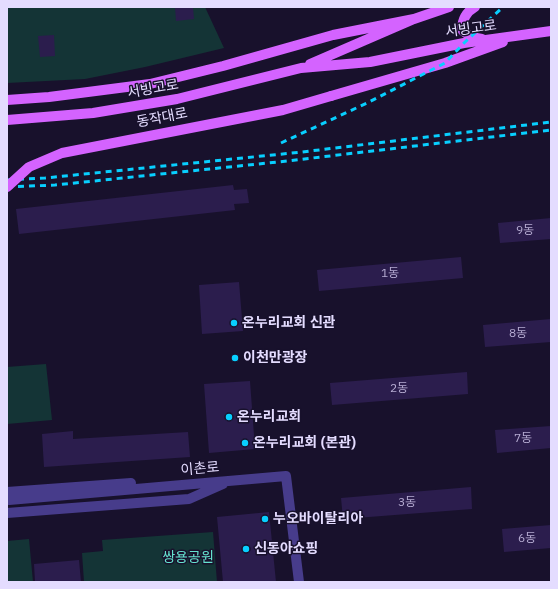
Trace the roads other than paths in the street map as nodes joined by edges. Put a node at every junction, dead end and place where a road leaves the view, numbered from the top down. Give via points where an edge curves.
1 (449, 7) edge
2 (475, 7) edge
3 (414, 19) junction
4 (551, 31) edge
5 (521, 36) junction
6 (488, 40) junction
7 (301, 68) junction
8 (7, 100) edge
9 (7, 120) edge
10 (7, 187) edge
11 (230, 481) junction
12 (8, 496) edge
13 (7, 513) edge
14 (299, 582) edge

1 - 3 main road, 서빙고로
2 - 6 main road via 469,10 462,21 462,30 471,37
3 - 7 main road, 서빙고로
3 - 8 main road via 333,35 150,84
4 - 5 main road, 서빙고로
5 - 6 main road, 서빙고로
5 - 10 main road, 동작대로, bridge via 445,63 283,110 62,153 29,167
6 - 7 main road, 서빙고로 via 370,62
7 - 9 main road, 서빙고로 via 177,99 93,113
11 - 12 street, 이촌로
11 - 13 street via 190,499
11 - 14 street, 이촌로 via 286,476

